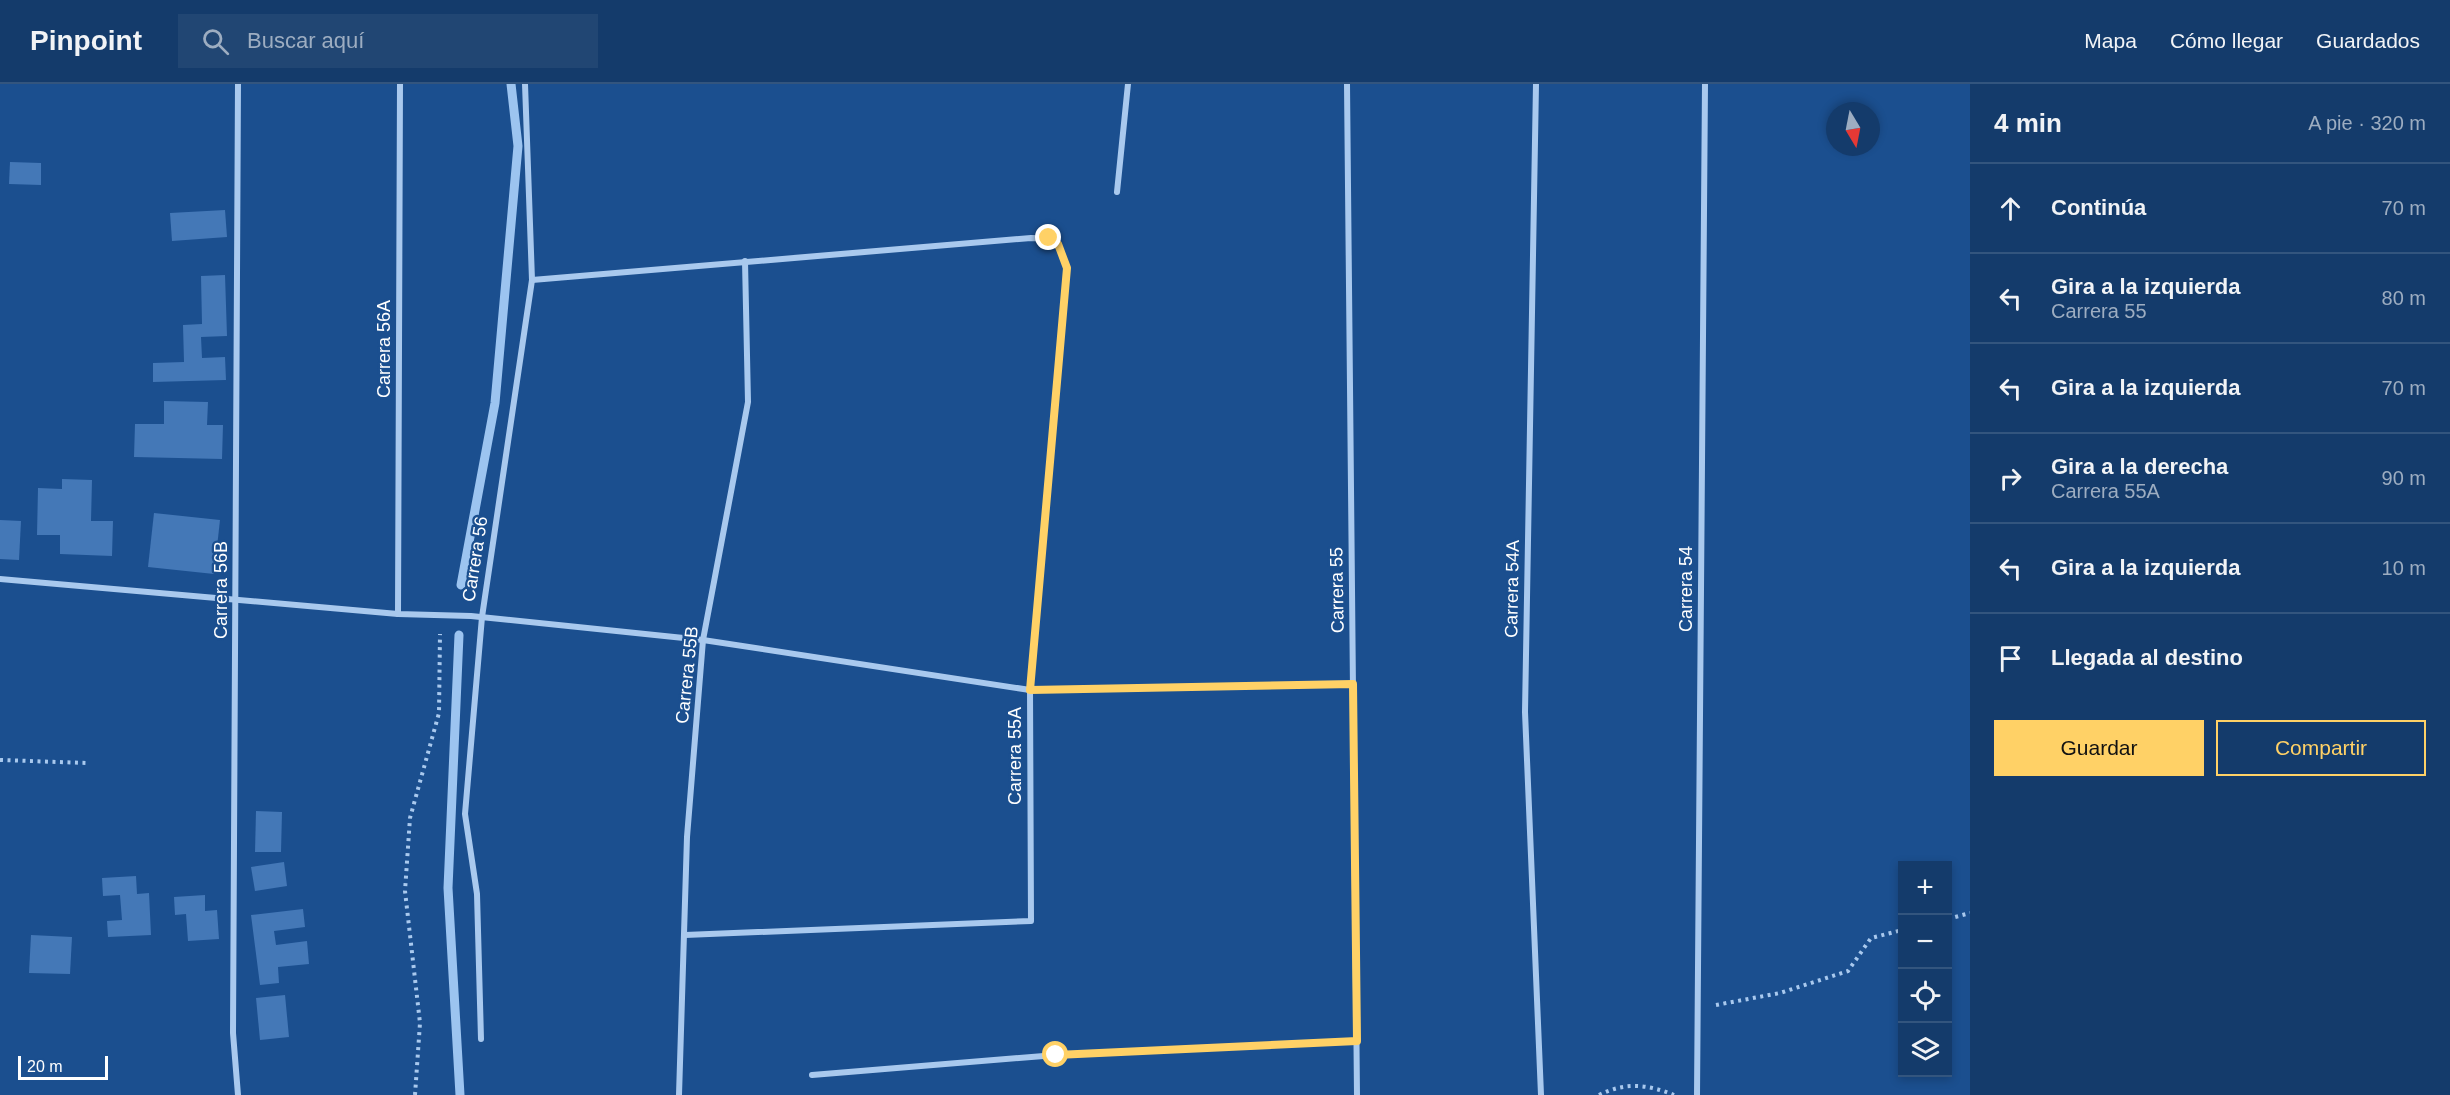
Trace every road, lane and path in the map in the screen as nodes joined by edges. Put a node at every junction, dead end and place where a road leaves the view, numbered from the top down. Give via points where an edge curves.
1 (238, 84) edge
2 (400, 84) edge
3 (525, 84) edge
4 (1128, 84) edge
5 (1347, 84) edge
6 (1536, 84) edge
7 (1705, 84) edge
8 (1117, 192) dead end
9 (745, 261) junction
10 (532, 280) junction
11 (0, 579) edge
12 (236, 600) junction
13 (398, 614) junction
14 (441, 615) junction
15 (482, 617) junction
16 (703, 640) junction
17 (1353, 684) junction
18 (1030, 690) junction
19 (0, 760) edge
20 (88, 763) dead end
21 (1970, 913) edge
22 (1952, 918) edge
23 (1898, 931) edge
24 (685, 935) junction
25 (1698, 1008) junction
26 (481, 1039) dead end
27 (1357, 1041) junction
28 (812, 1075) dead end
29 (238, 1095) edge
30 (415, 1095) edge
31 (679, 1095) edge
32 (1358, 1095) edge
33 (1541, 1095) edge
34 (1599, 1095) edge
35 (1674, 1095) edge
36 (1697, 1095) edge

1 - 12 street, Carrera 56B
2 - 13 street, Carrera 56A
3 - 10 street, Carrera 56
4 - 8 street
5 - 17 street, Carrera 55
6 - 33 street, Carrera 54A via 1525,712
7 - 25 street, Carrera 54
9 - 10 street
9 - 16 street, Carrera 55B via 748,402
9 - 18 street, Carrera 55A via 1049,238 1058,244 1067,268
10 - 15 street, Carrera 56
11 - 12 street
12 - 13 street
12 - 29 street, Carrera 56B via 233,1033
13 - 14 street
14 - 15 street
14 - 30 path via 439,713 410,818 405,891 420,1023
15 - 16 street
15 - 26 street, Carrera 56 via 465,814 477,894
16 - 18 street
16 - 24 street, Carrera 55B via 687,837
17 - 18 street
17 - 27 street, Carrera 55
18 - 24 street, Carrera 55A via 1031,921
19 - 20 path
21 - 22 path
23 - 25 path via 1871,938 1848,971 1780,993
24 - 31 street, Carrera 55B
25 - 36 street, Carrera 54
27 - 28 street via 1056,1055
27 - 32 street, Carrera 55
34 - 35 path via 1617,1086 1638,1085

